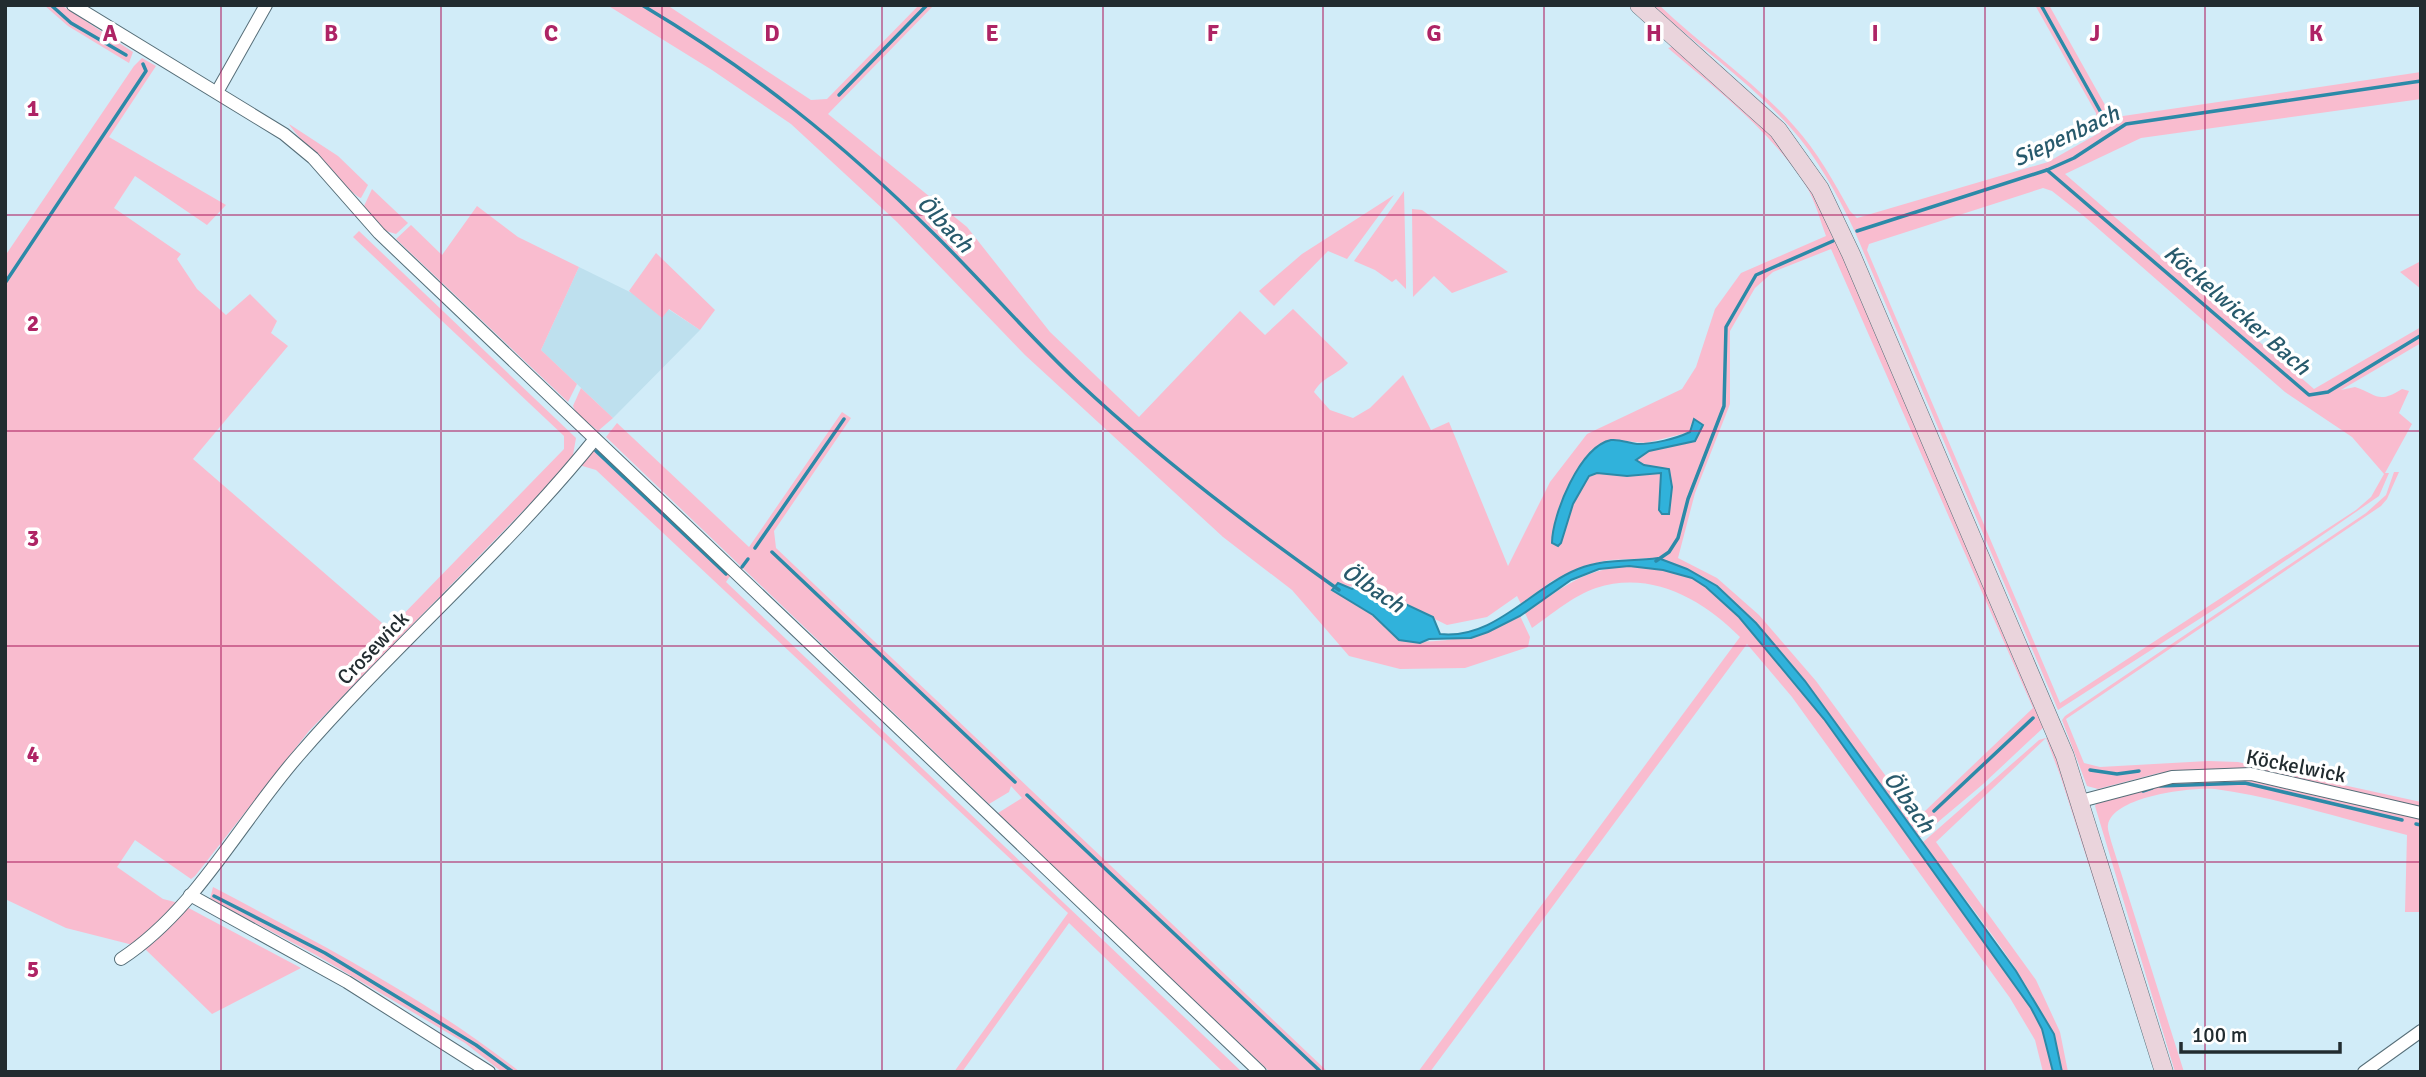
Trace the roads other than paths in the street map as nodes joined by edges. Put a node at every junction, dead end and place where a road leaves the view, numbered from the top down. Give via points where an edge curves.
1 (73, 5) edge
2 (266, 5) edge
3 (1639, 5) edge
4 (217, 92) junction
5 (595, 439) junction
6 (2081, 801) junction
7 (2421, 813) edge
8 (190, 895) junction
9 (121, 959) dead end
10 (2421, 1031) edge
11 (489, 1072) edge
12 (1260, 1072) edge
13 (2164, 1072) edge
14 (2364, 1072) edge

1 - 4 street
2 - 4 street
3 - 6 main road via 1770,122 1821,189
4 - 5 street via 313,158 379,233
5 - 8 street, Crosewick via 547,497 304,749
5 - 12 street
6 - 7 street, Köckelwick via 2172,777 2250,774
6 - 13 main road
8 - 9 street, Crosewick
8 - 11 street via 347,982
10 - 14 street

